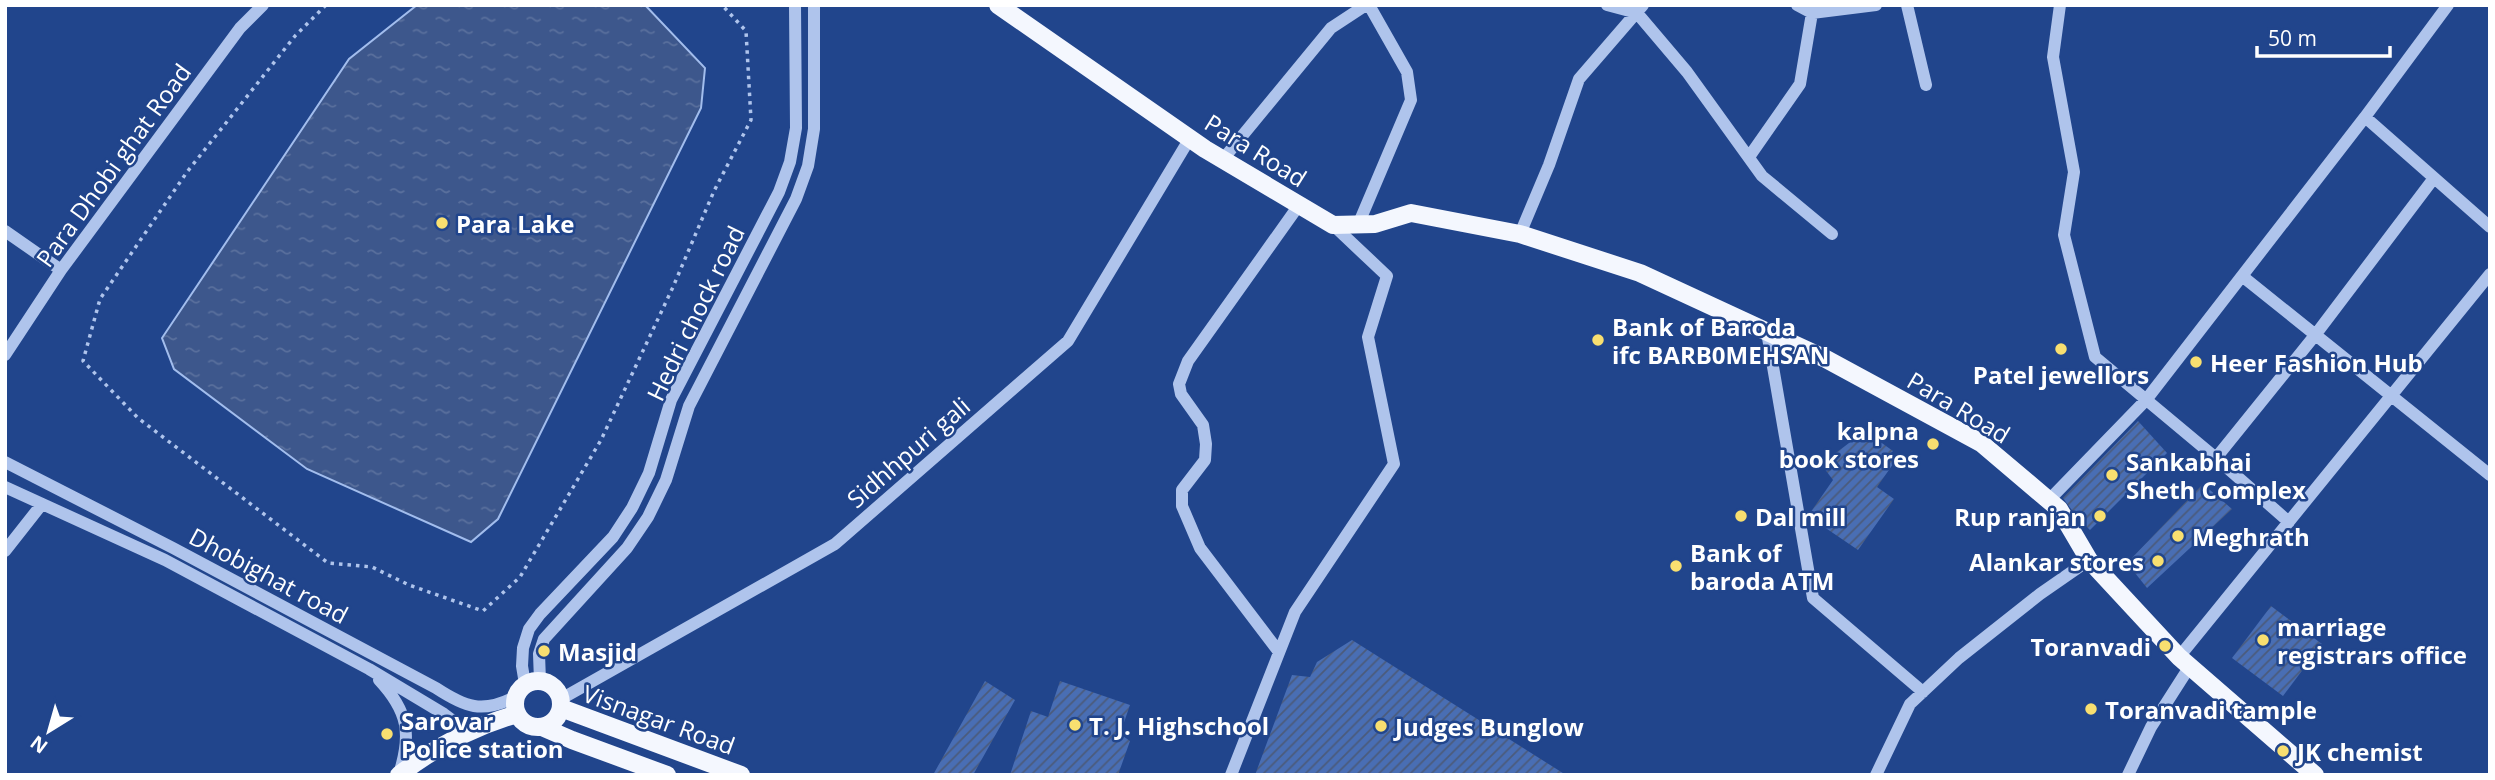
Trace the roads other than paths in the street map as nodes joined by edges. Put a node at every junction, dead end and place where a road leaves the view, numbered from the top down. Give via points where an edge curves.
1 (263, 5) edge
2 (795, 5) edge
3 (814, 5) edge
4 (998, 5) edge
5 (1367, 5) edge
6 (1607, 5) edge
7 (1797, 5) edge
8 (1876, 5) edge
9 (1907, 5) edge
10 (2060, 5) edge
11 (2448, 5) edge
12 (1640, 9) edge
13 (1812, 13) junction
14 (1926, 85) dead end
15 (2365, 117) junction
16 (1190, 138) junction
17 (1749, 157) junction
18 (1224, 158) junction
19 (2434, 178) junction
20 (1299, 205) junction
21 (1333, 225) junction
22 (1358, 225) junction
23 (2490, 227) edge
24 (5, 231) edge
25 (1520, 234) junction
26 (1832, 234) dead end
27 (61, 270) junction
28 (2490, 274) edge
29 (2242, 276) junction
30 (1767, 332) junction
31 (2316, 334) junction
32 (5, 355) edge
33 (2391, 394) junction
34 (2146, 400) junction
35 (2216, 458) junction
36 (5, 463) edge
37 (2490, 475) edge
38 (5, 487) edge
39 (2049, 500) junction
40 (42, 504) junction
41 (2289, 522) junction
42 (5, 551) edge
43 (2089, 560) junction
44 (1279, 652) junction
45 (2184, 661) junction
46 (369, 669) junction
47 (1923, 692) junction
48 (524, 694) junction
49 (561, 704) junction
50 (542, 727) junction
51 (467, 731) junction
52 (739, 774) edge
53 (399, 775) edge
54 (667, 775) edge
55 (1231, 775) edge
56 (1876, 775) edge
57 (2128, 775) edge
58 (2315, 775) edge

1 - 27 street, Para Dhobi ghat Road via 240,28
2 - 48 street, Hedri chock road via 796,128 779,192 671,400 649,473 632,508 613,537 529,629 523,648
3 - 48 street, Hedri chock road via 814,129 796,199 689,406 666,480 648,517 628,548 544,639
4 - 16 main road, Para Road
5 - 18 street via 1331,28
5 - 22 street via 1407,72 1411,100
6 - 12 street
7 - 13 street
8 - 13 street
9 - 14 street
10 - 34 street via 2053,57 2074,172 2064,235 2095,358
11 - 15 street
12 - 17 street
12 - 25 street via 1579,79
13 - 17 street via 1800,85
15 - 19 street
15 - 29 street
16 - 18 main road, Para Road
16 - 49 street, Sidhhpuri gali via 1068,341 835,544
17 - 26 street via 1762,176
18 - 20 main road, Para Road
19 - 23 street
19 - 31 street
20 - 21 main road, Para Road
20 - 44 street via 1188,361 1179,384 1203,425 1206,444 1205,460 1182,490 1182,506 1200,548
21 - 22 main road, Para Road
21 - 44 street via 1387,276 1368,337 1394,464 1295,612
22 - 25 main road, Para Road via 1411,213
24 - 27 street
25 - 30 main road, Para Road via 1640,273
27 - 32 street, Para Dhobi ghat Road
28 - 33 street
29 - 31 street
29 - 34 street
30 - 39 main road, Para Road via 1981,443
30 - 47 street via 1813,598
31 - 33 street
31 - 35 street
33 - 37 street
33 - 41 street
34 - 35 street
34 - 39 street
35 - 41 street
36 - 48 street, Dhobighat road via 470,707 488,707
38 - 40 street, Dhobighat road
39 - 43 main road, Para Road
40 - 42 street
40 - 46 street, Dhobighat road via 165,560
41 - 45 street
43 - 45 main road, Para Road
43 - 47 street via 1959,658
44 - 55 street
45 - 57 street
45 - 58 main road, Para Road
46 - 51 street, Dhobighat road
46 - 53 street via 404,717 407,737
47 - 56 street via 1910,704
48 - 49 main road via 554,687
48 - 50 main road via 523,722
48 - 51 main road
49 - 50 main road via 551,723
49 - 52 main road, Visnagar Road
50 - 54 main road, Visnagar Road
51 - 53 main road

